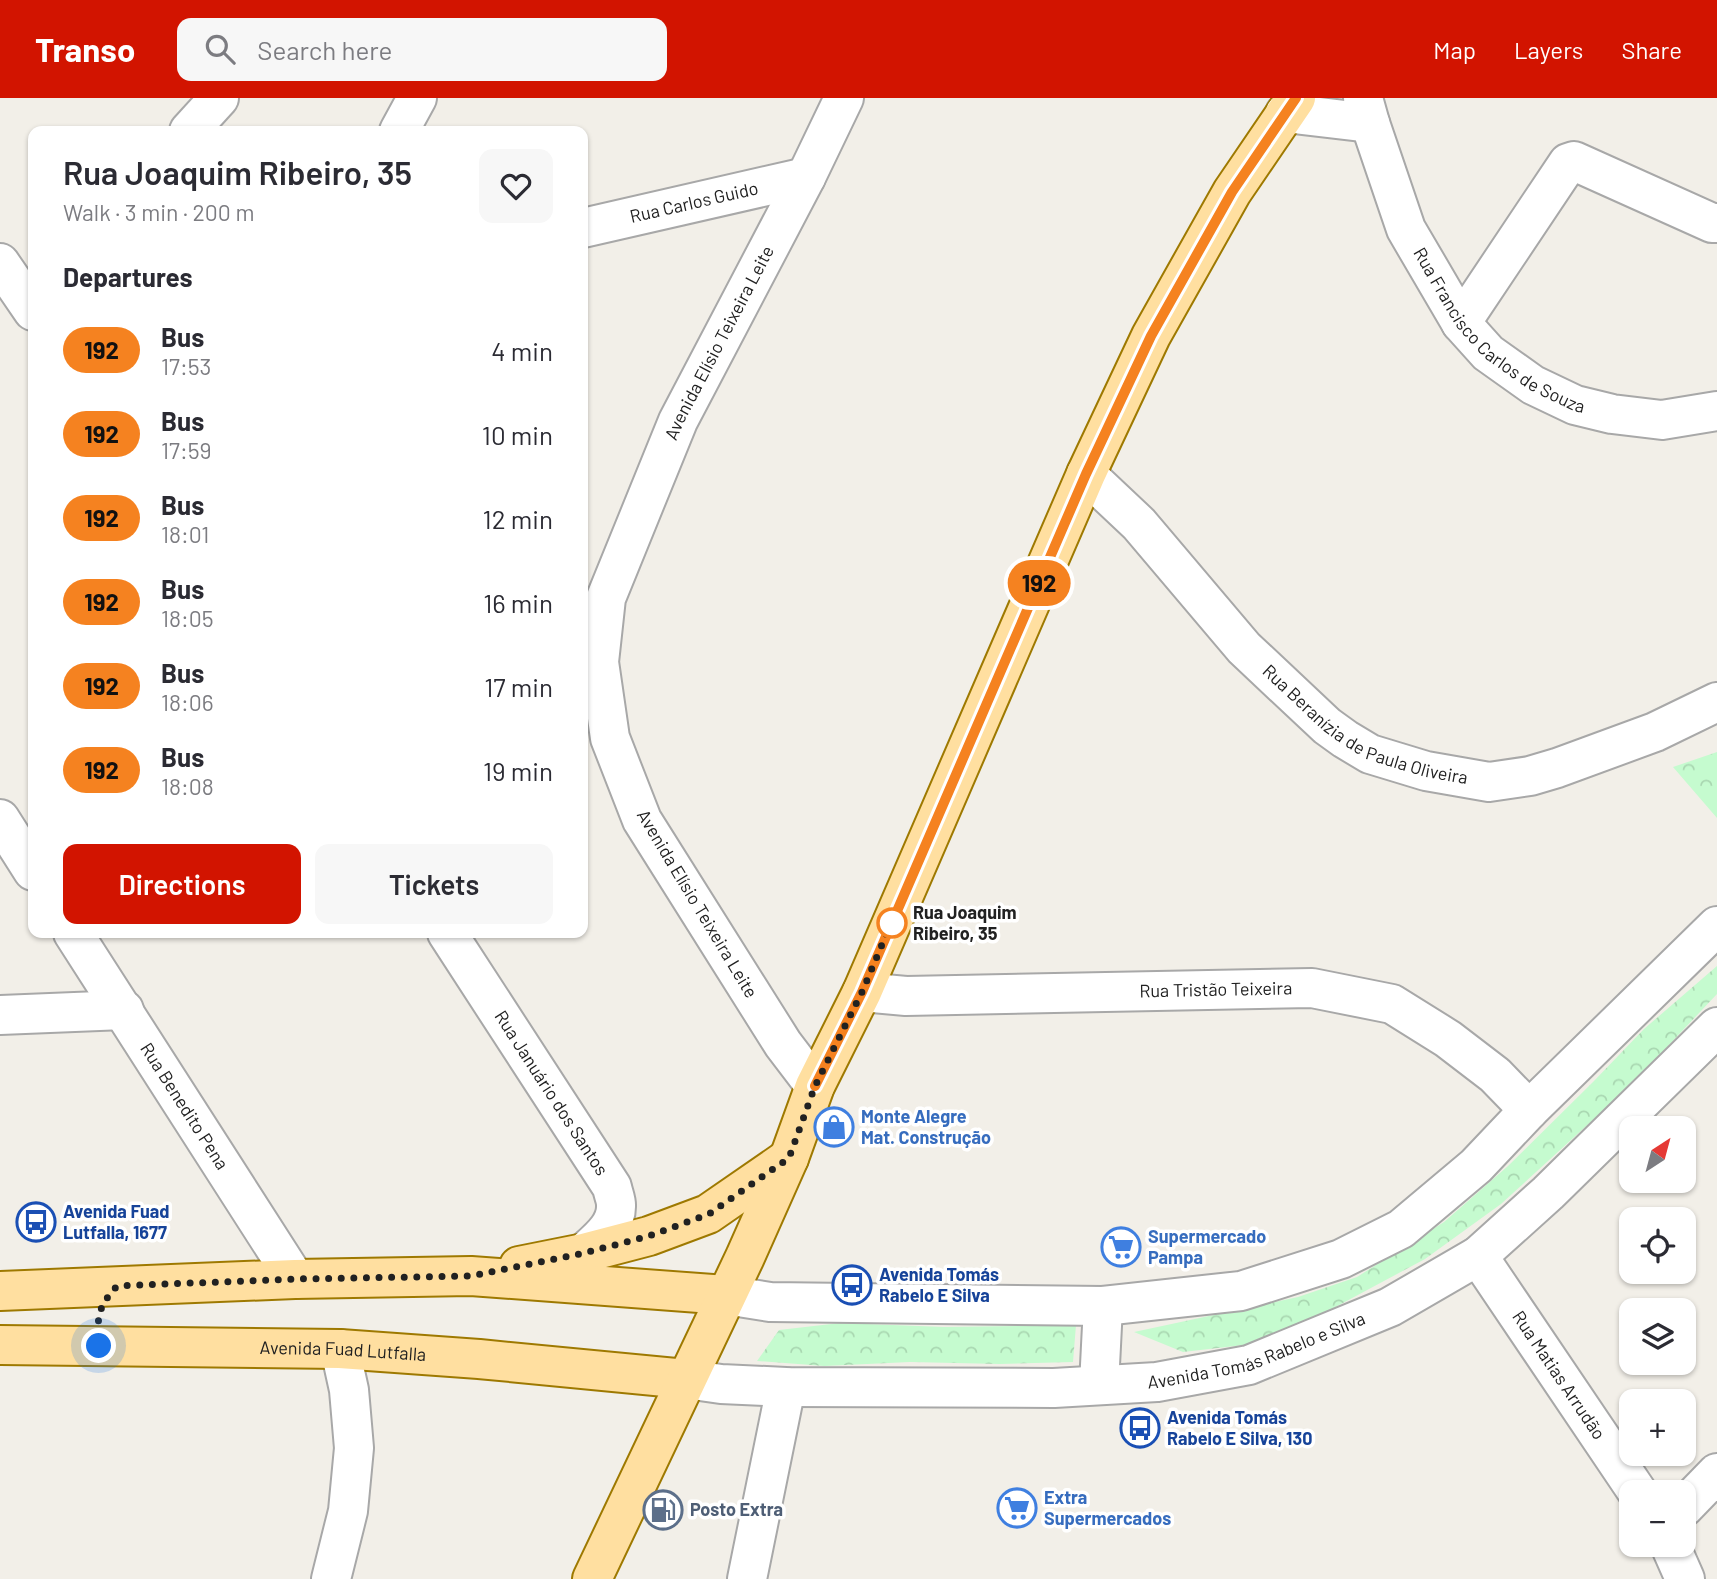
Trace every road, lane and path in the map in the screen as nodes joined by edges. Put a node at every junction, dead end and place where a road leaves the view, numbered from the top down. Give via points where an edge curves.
1 (219, 98) edge
2 (417, 98) edge
3 (844, 98) edge
4 (1291, 106) edge
5 (1367, 111) edge
6 (194, 126) edge
7 (401, 126) edge
8 (807, 177) junction
9 (1717, 223) edge
10 (588, 227) edge
11 (0, 263) edge
12 (28, 302) edge
13 (1461, 323) junction
14 (1717, 411) edge
15 (1086, 474) junction
16 (1717, 702) edge
17 (0, 818) edge
18 (28, 863) edge
19 (1717, 926) edge
20 (76, 938) edge
21 (450, 938) edge
22 (862, 992) junction
23 (124, 1010) junction
24 (0, 1015) edge
25 (1717, 1027) edge
26 (815, 1086) junction
27 (1529, 1110) junction
28 (789, 1158) junction
29 (584, 1253) junction
30 (1478, 1256) junction
31 (471, 1276) junction
32 (295, 1279) junction
33 (117, 1286) junction
34 (0, 1291) edge
35 (726, 1295) junction
36 (1103, 1306) junction
37 (0, 1345) edge
38 (99, 1346) junction
39 (340, 1349) junction
40 (686, 1380) junction
41 (1100, 1385) junction
42 (786, 1387) junction
43 (1717, 1473) edge
44 (1629, 1480) edge
45 (1696, 1495) edge
46 (1675, 1557) edge
47 (331, 1579) edge
48 (592, 1579) edge
49 (747, 1579) edge
50 (1685, 1579) edge

1 - 6 street
2 - 7 street
3 - 8 street, Avenida Elísio Teixeira Leite
4 - 5 street, Rua Francisco Carlos de Souza
4 - 15 main road via 1232,192 1151,336
5 - 13 street, Rua Francisco Carlos de Souza via 1406,229
8 - 10 street, Rua Carlos Guido
8 - 26 street, Avenida Elísio Teixeira Leite via 678,421 606,598 599,662 610,738 642,820 783,1044
9 - 13 street via 1574,161 1568,163
11 - 12 street
13 - 14 street, Rua Francisco Carlos de Souza via 1488,353 1533,385 1575,405 1662,420
15 - 16 street, Rua Beranízia de Paula Oliveira via 1139,524 1244,648 1327,726 1370,754 1426,771 1489,782 1530,776 1655,732
15 - 22 main road
17 - 18 street
19 - 27 street
20 - 23 street, Rua Benedito Pena
21 - 29 street, Rua Januário dos Santos via 612,1187 616,1206 612,1222
22 - 26 main road
22 - 27 street, Rua Tristão Teixeira via 906,996 1312,988 1392,1004 1495,1074
23 - 24 street
23 - 32 street, Rua Benedito Pena
25 - 30 street, Avenida Tomás Rabelo e Silva
26 - 28 main road
27 - 36 street via 1476,1166 1401,1229 1341,1259 1241,1291
28 - 29 main road via 709,1214
28 - 35 main road
29 - 31 main road
30 - 41 street, Avenida Tomás Rabelo e Silva via 1390,1307 1248,1365 1157,1382
30 - 44 street, Rua Matias Arrudão
31 - 32 main road
31 - 35 main road
32 - 33 main road
33 - 34 main road
33 - 38 main road via 98,1315
35 - 36 street via 770,1302
35 - 40 main road
36 - 41 street
37 - 38 main road, Avenida Fuad Lutfalla
38 - 39 main road, Avenida Fuad Lutfalla
39 - 40 main road, Avenida Fuad Lutfalla
39 - 47 street via 354,1448 348,1511
40 - 42 street, Avenida Tomás Rabelo e Silva
40 - 48 main road
41 - 42 street, Avenida Tomás Rabelo e Silva
42 - 49 street
43 - 45 street
46 - 50 street

